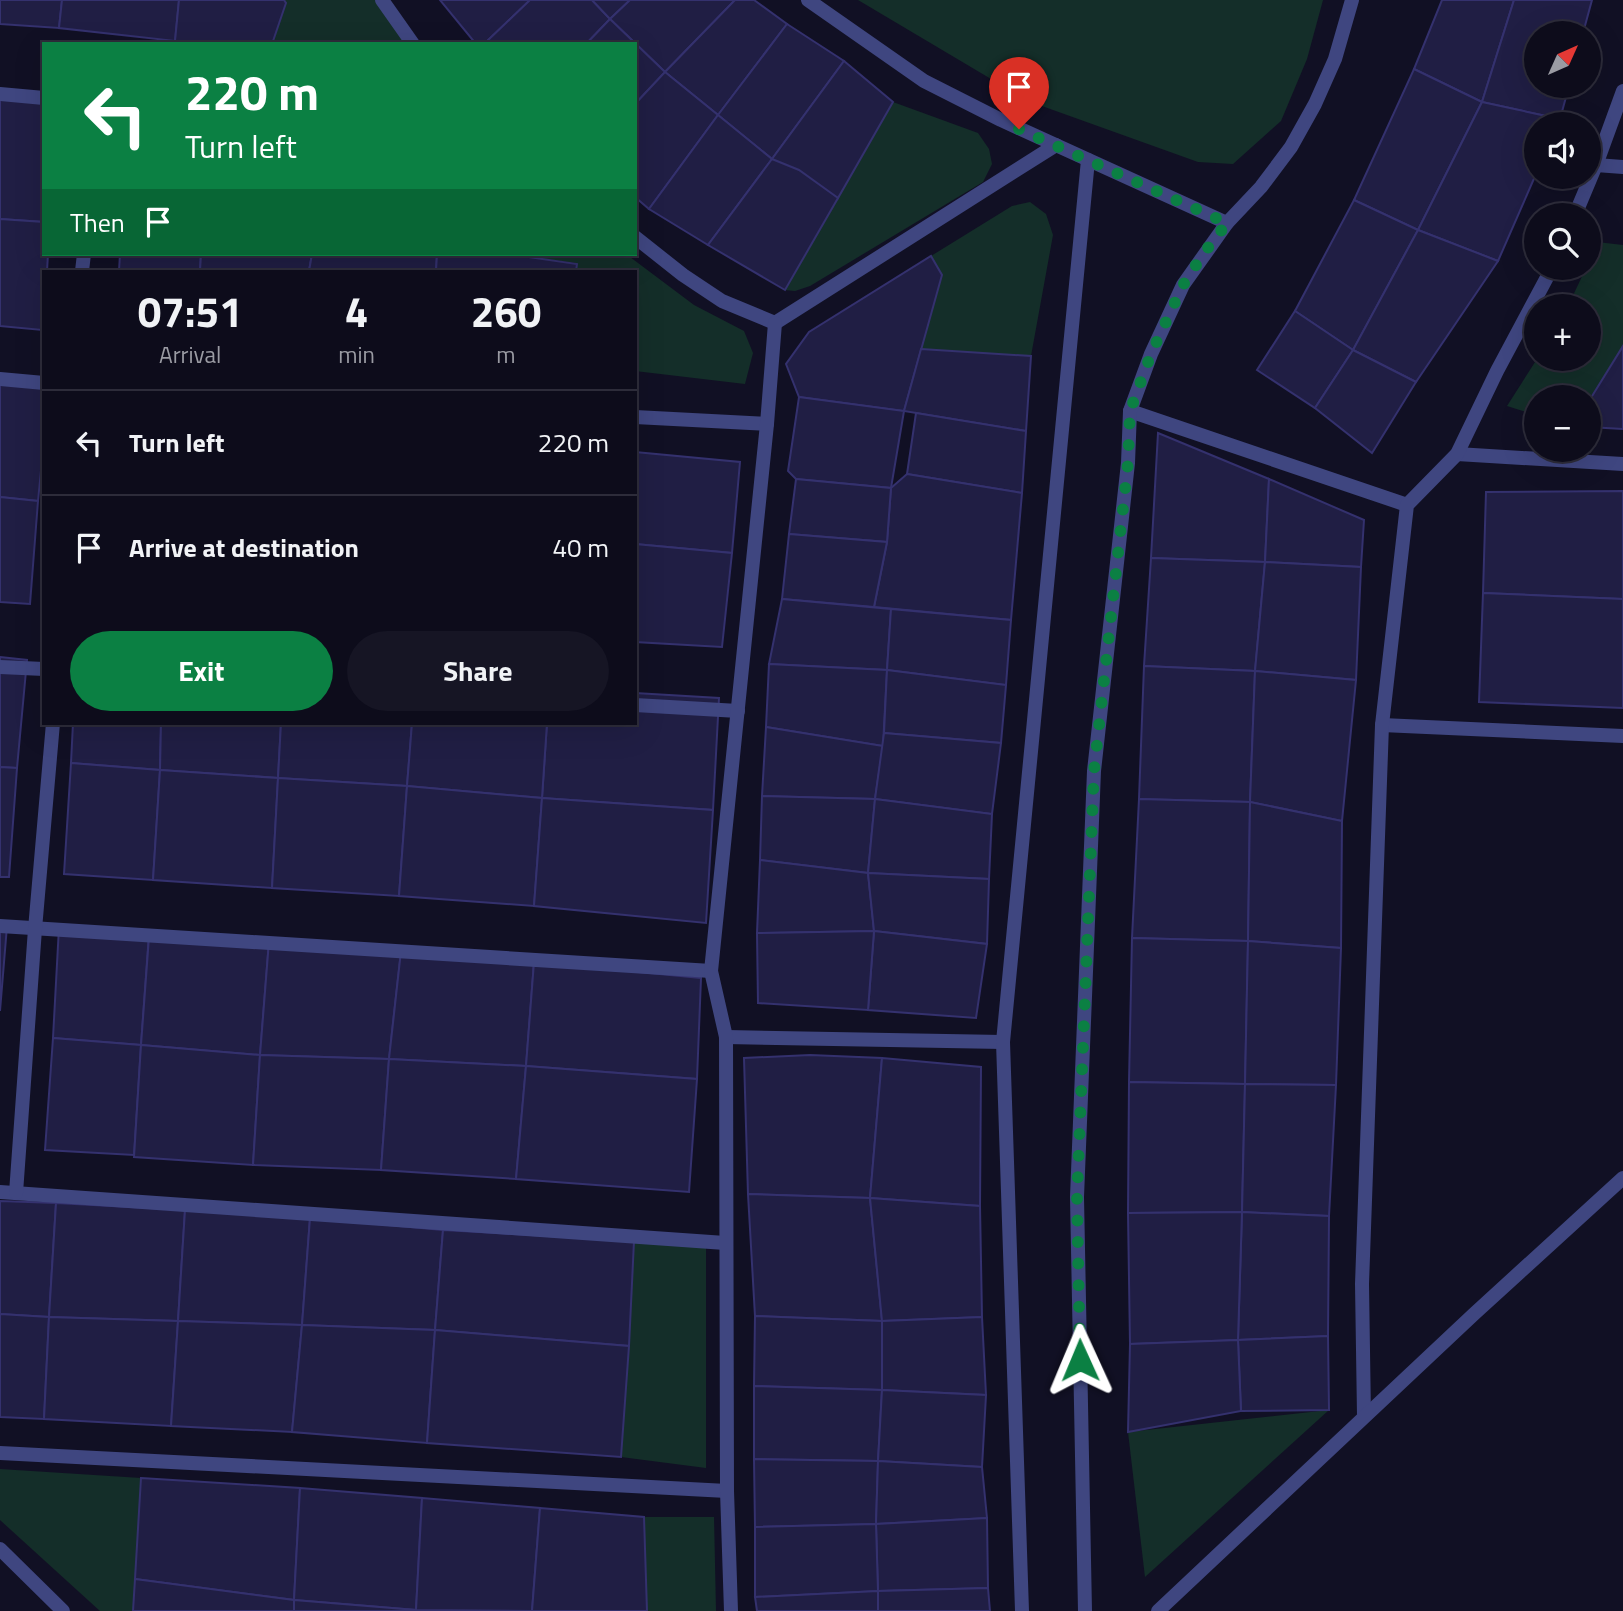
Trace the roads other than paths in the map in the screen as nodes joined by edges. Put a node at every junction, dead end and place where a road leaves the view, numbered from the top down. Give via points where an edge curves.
1 (382, 0) edge
2 (808, 0) edge
3 (1352, 0) edge
4 (412, 42) edge
5 (1623, 91) edge
6 (0, 94) edge
7 (42, 98) edge
8 (1056, 145) junction
9 (1601, 151) edge
10 (1088, 160) junction
11 (1601, 165) edge
12 (1623, 167) edge
13 (1227, 223) junction
14 (637, 239) edge
15 (1546, 280) edge
16 (775, 323) junction
17 (0, 379) edge
18 (42, 383) edge
19 (1130, 411) junction
20 (637, 417) edge
21 (767, 424) junction
22 (1457, 454) junction
23 (1623, 464) edge
24 (1407, 505) junction
25 (0, 667) edge
26 (42, 669) edge
27 (637, 705) edge
28 (738, 711) junction
29 (53, 725) edge
30 (1382, 725) junction
31 (1623, 736) edge
32 (0, 926) edge
33 (35, 929) junction
34 (711, 971) junction
35 (726, 1037) junction
36 (1003, 1042) junction
37 (1623, 1178) edge
38 (0, 1192) edge
39 (16, 1194) junction
40 (725, 1243) junction
41 (1364, 1416) junction
42 (0, 1453) edge
43 (727, 1491) junction
44 (0, 1549) edge
45 (63, 1611) edge
46 (731, 1611) edge
47 (1022, 1611) edge
48 (1084, 1611) edge
49 (1158, 1611) edge

1 - 4 street
2 - 8 street via 924,81
3 - 13 street via 1335,59 1309,115 1261,187
5 - 9 street
6 - 7 street
8 - 10 street
8 - 16 street
10 - 13 street
10 - 36 street
11 - 12 street
13 - 19 street via 1177,296
14 - 16 street via 722,302
15 - 22 street
16 - 21 street
17 - 18 street
19 - 24 street
19 - 48 street via 1094,771 1077,1197
20 - 21 street
21 - 28 street
22 - 23 street
22 - 24 street
24 - 30 street
25 - 26 street
27 - 28 street
28 - 34 street
29 - 33 street
30 - 31 street
30 - 41 street via 1362,1284
32 - 33 street
33 - 34 street
33 - 39 street
34 - 35 street
35 - 36 street
35 - 40 street
36 - 47 street
37 - 41 street
38 - 39 street
39 - 40 street
40 - 43 street
41 - 49 street
42 - 43 street
43 - 46 street
44 - 45 street

